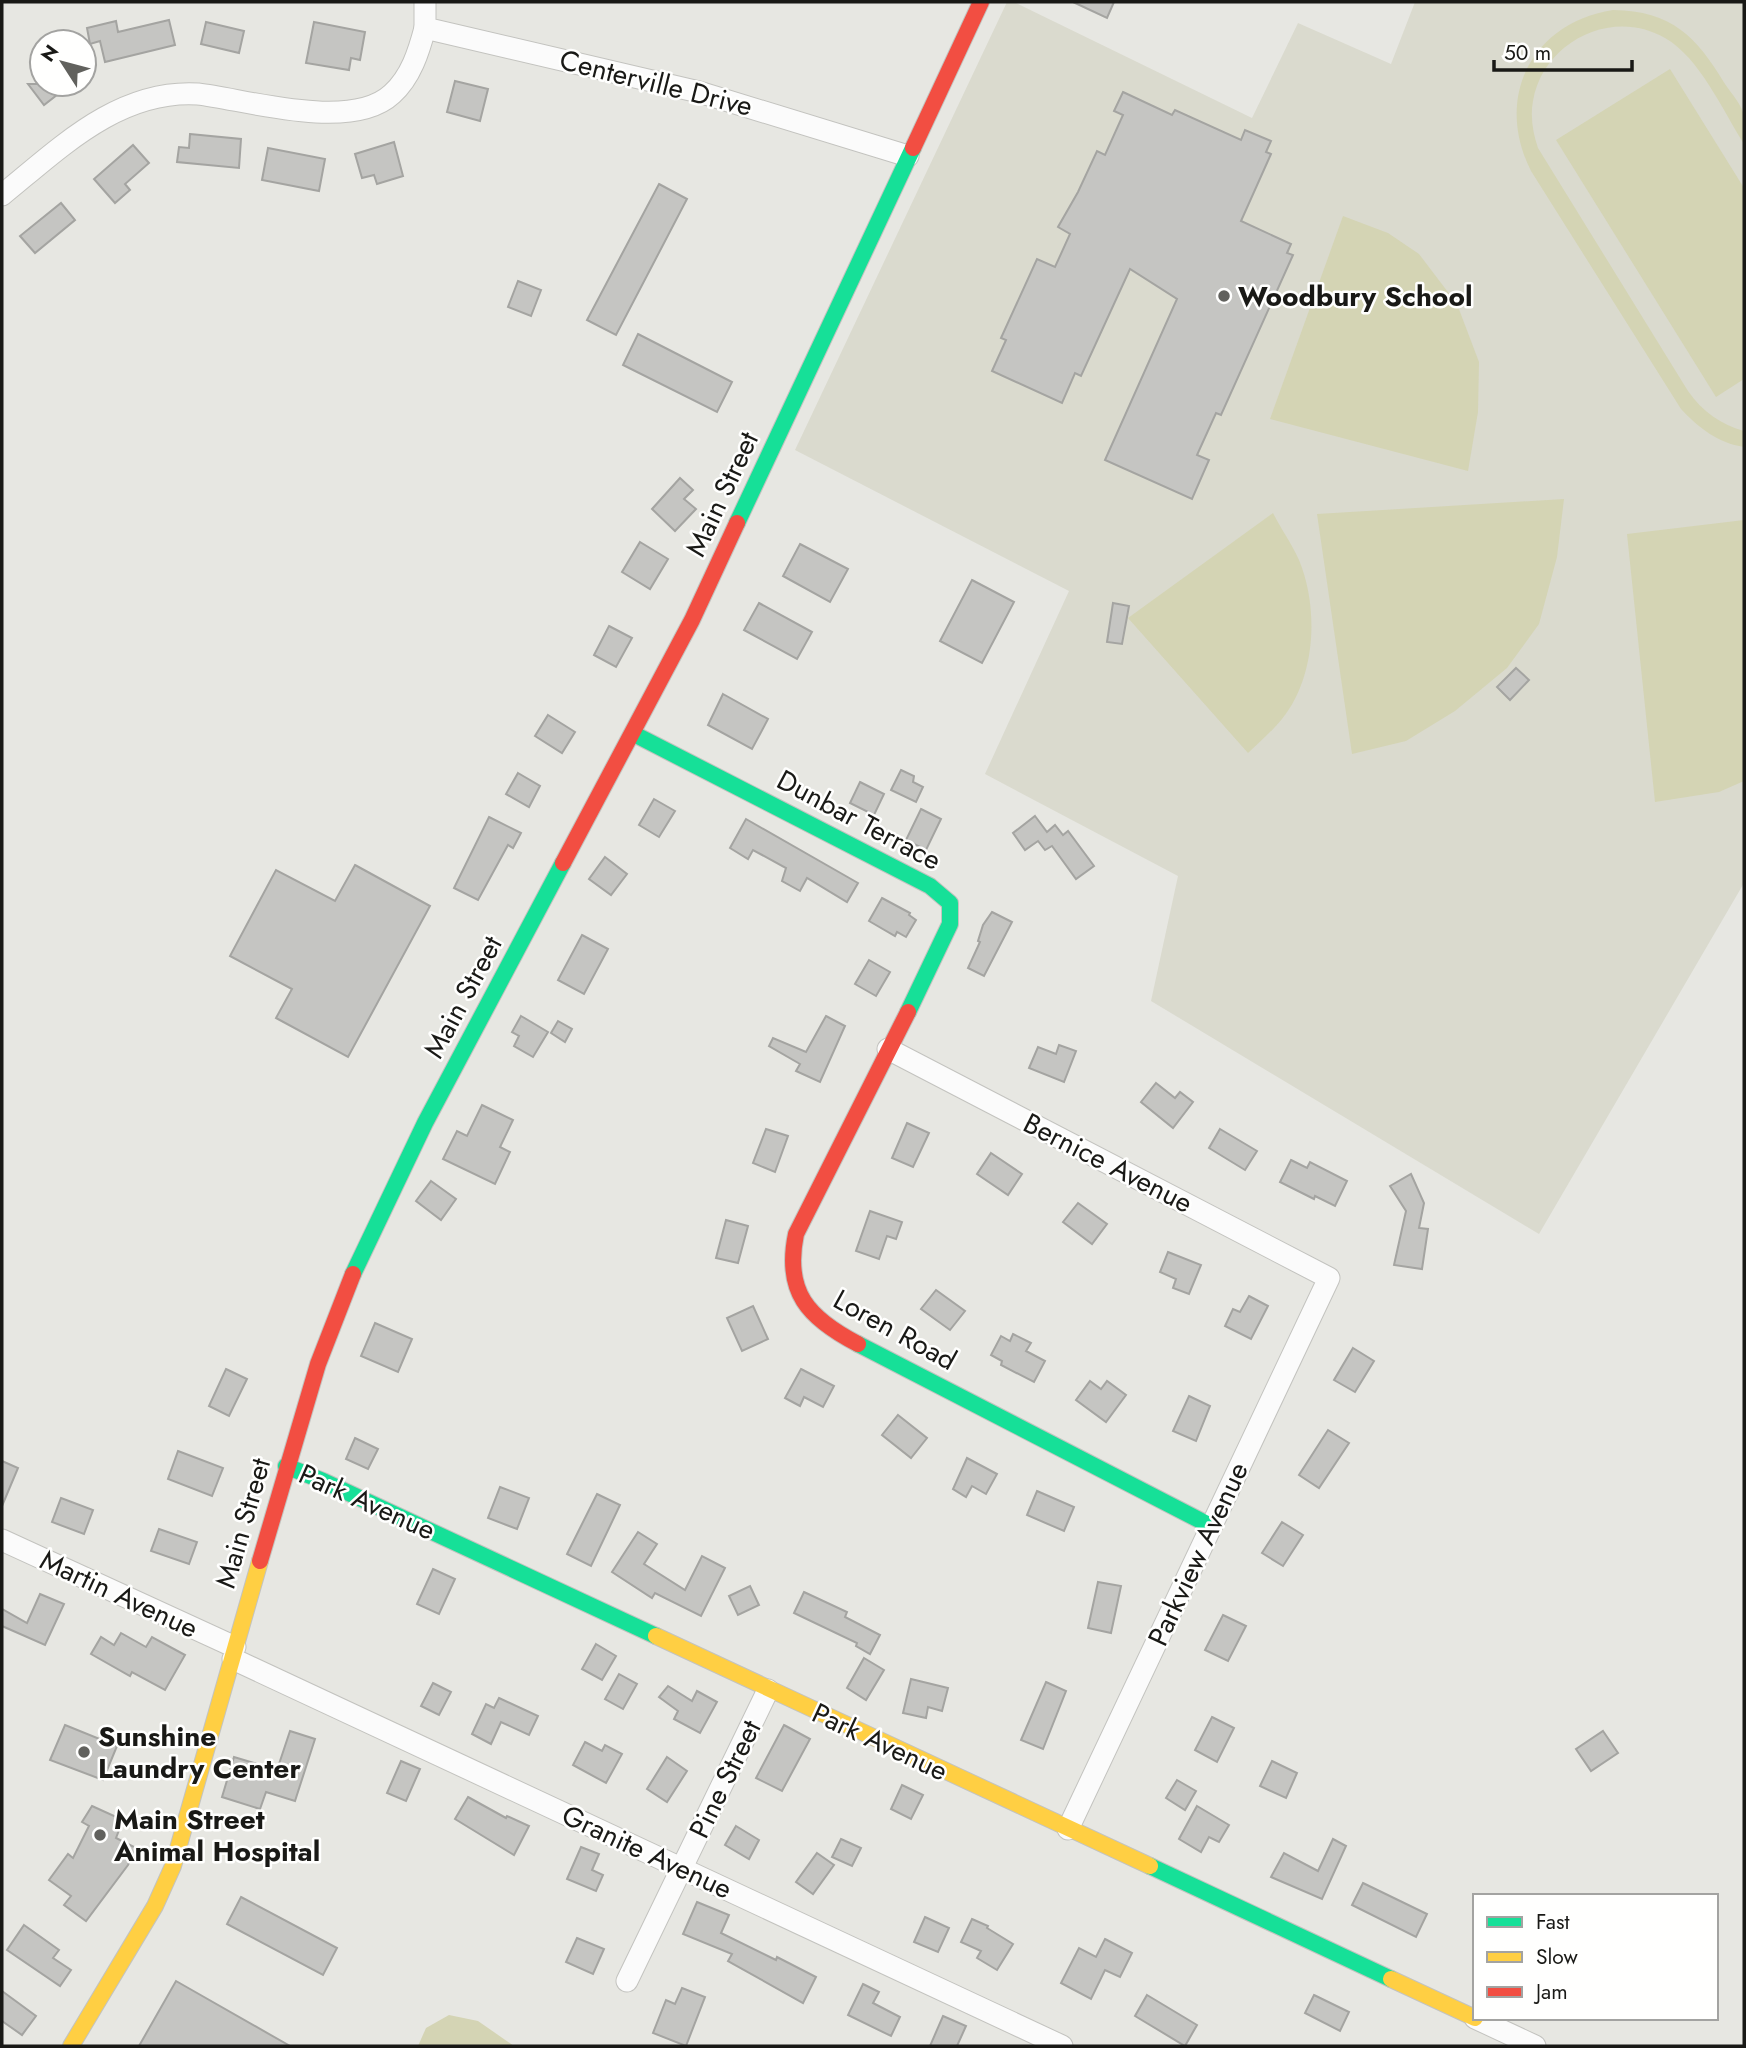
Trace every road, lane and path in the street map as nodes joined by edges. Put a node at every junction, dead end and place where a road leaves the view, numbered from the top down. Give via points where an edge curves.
1 (425, 2) edge
2 (981, 2) edge
3 (425, 28) junction
4 (908, 156) junction
5 (2, 195) edge
6 (634, 734) junction
7 (888, 1049) junction
8 (1329, 1278) joint
9 (286, 1466) junction
10 (1211, 1526) junction
11 (2, 1540) edge
12 (234, 1653) junction
13 (768, 1690) junction
14 (1068, 1829) junction
15 (681, 1868) junction
16 (626, 1981) dead end
17 (1473, 2017) edge
18 (1479, 2020) edge
19 (71, 2046) edge
20 (1062, 2046) edge
21 (1535, 2046) edge

1 - 3 street
2 - 4 street, Main Street
3 - 4 street, Centerville Drive via 699,92
3 - 5 street via 401,86 381,102 312,112 198,94 153,97 122,107 95,123
4 - 6 street, Main Street via 692,620
6 - 7 street, Dunbar Terrace via 947,898 952,910 947,932
6 - 9 street, Main Street via 400,1174 334,1322
7 - 8 street, Bernice Avenue
7 - 10 street, Loren Road via 796,1234 791,1265 804,1304 835,1332
8 - 10 street, Parkview Avenue
9 - 12 street, Main Street
9 - 13 street, Park Avenue
10 - 14 street, Parkview Avenue
11 - 12 street, Martin Avenue
12 - 15 street, Granite Avenue
12 - 19 street, Main Street via 173,1866 151,1912
13 - 14 street, Park Avenue
13 - 15 street, Pine Street
14 - 17 street, Park Avenue
15 - 16 street, Pine Street
15 - 20 street, Granite Avenue
18 - 21 street, Park Avenue

